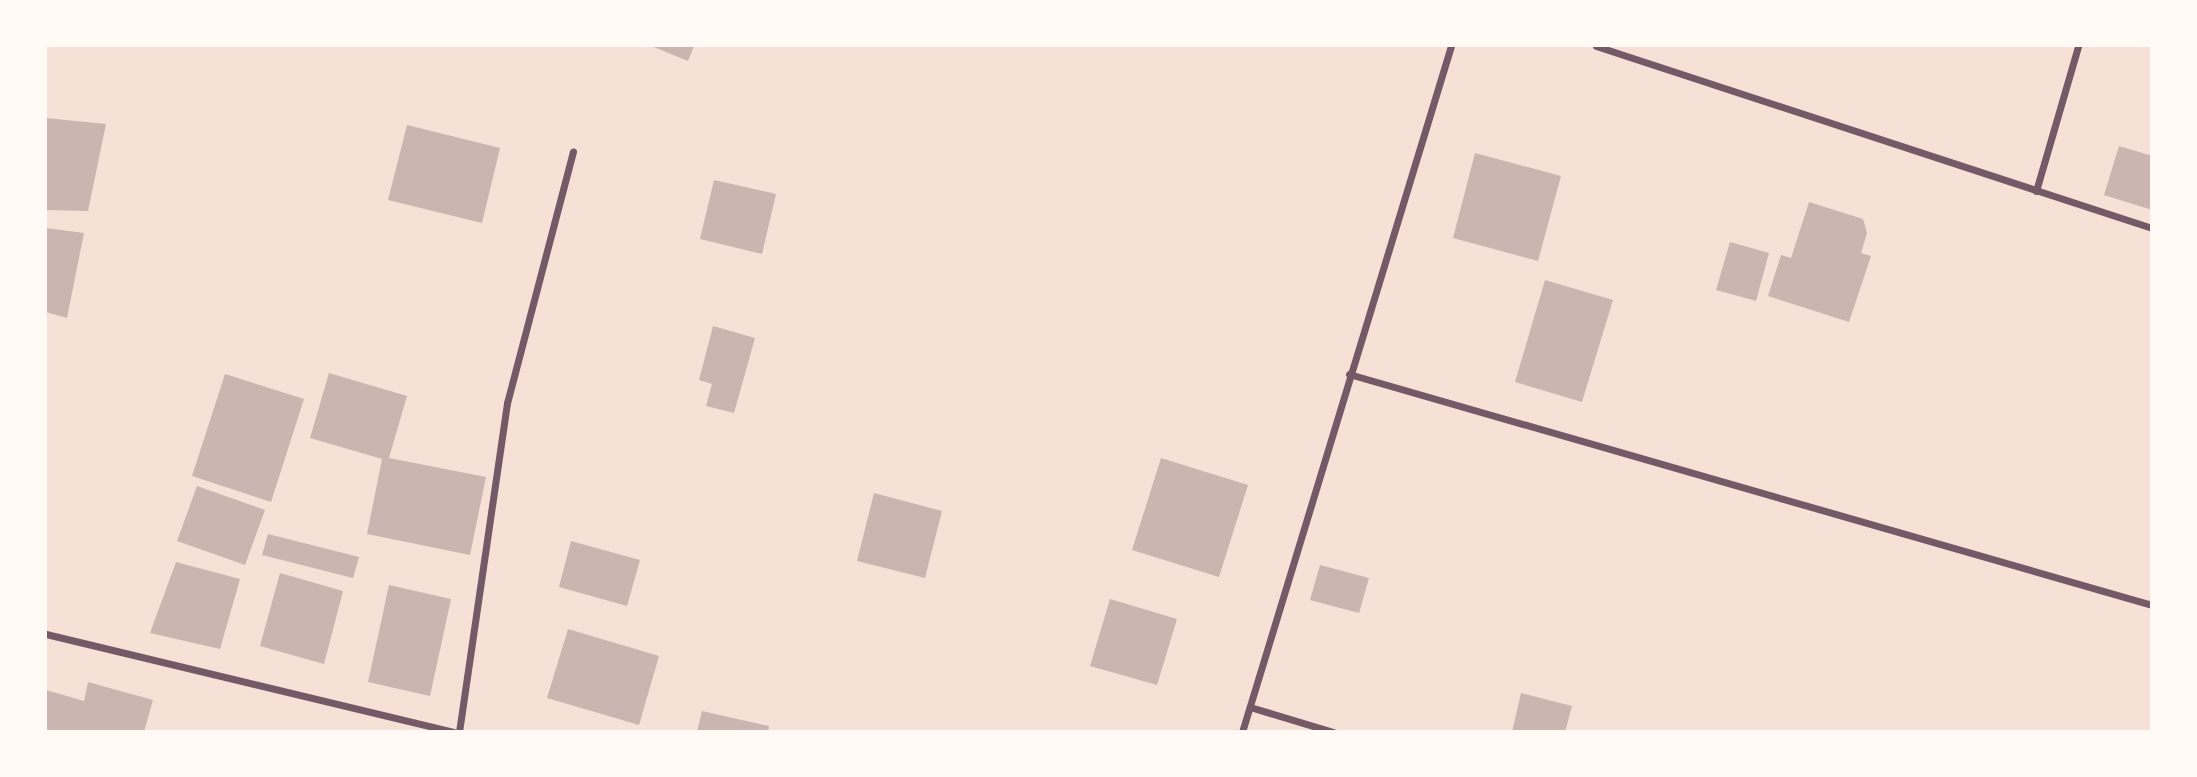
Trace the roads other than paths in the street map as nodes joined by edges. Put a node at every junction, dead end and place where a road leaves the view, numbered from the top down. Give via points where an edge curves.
1 (1451, 46) edge
2 (1596, 46) edge
3 (2078, 46) edge
4 (573, 151) dead end
5 (2036, 191) junction
6 (2151, 228) edge
7 (1349, 374) junction
8 (2151, 605) edge
9 (46, 634) edge
10 (1250, 707) junction
11 (453, 732) edge
12 (459, 732) edge
13 (1242, 732) edge
14 (1332, 732) edge

1 - 7 street
2 - 5 street
3 - 5 street
4 - 12 street via 507,403
5 - 6 street
7 - 8 street
7 - 10 street
9 - 11 street
10 - 13 street
10 - 14 street

